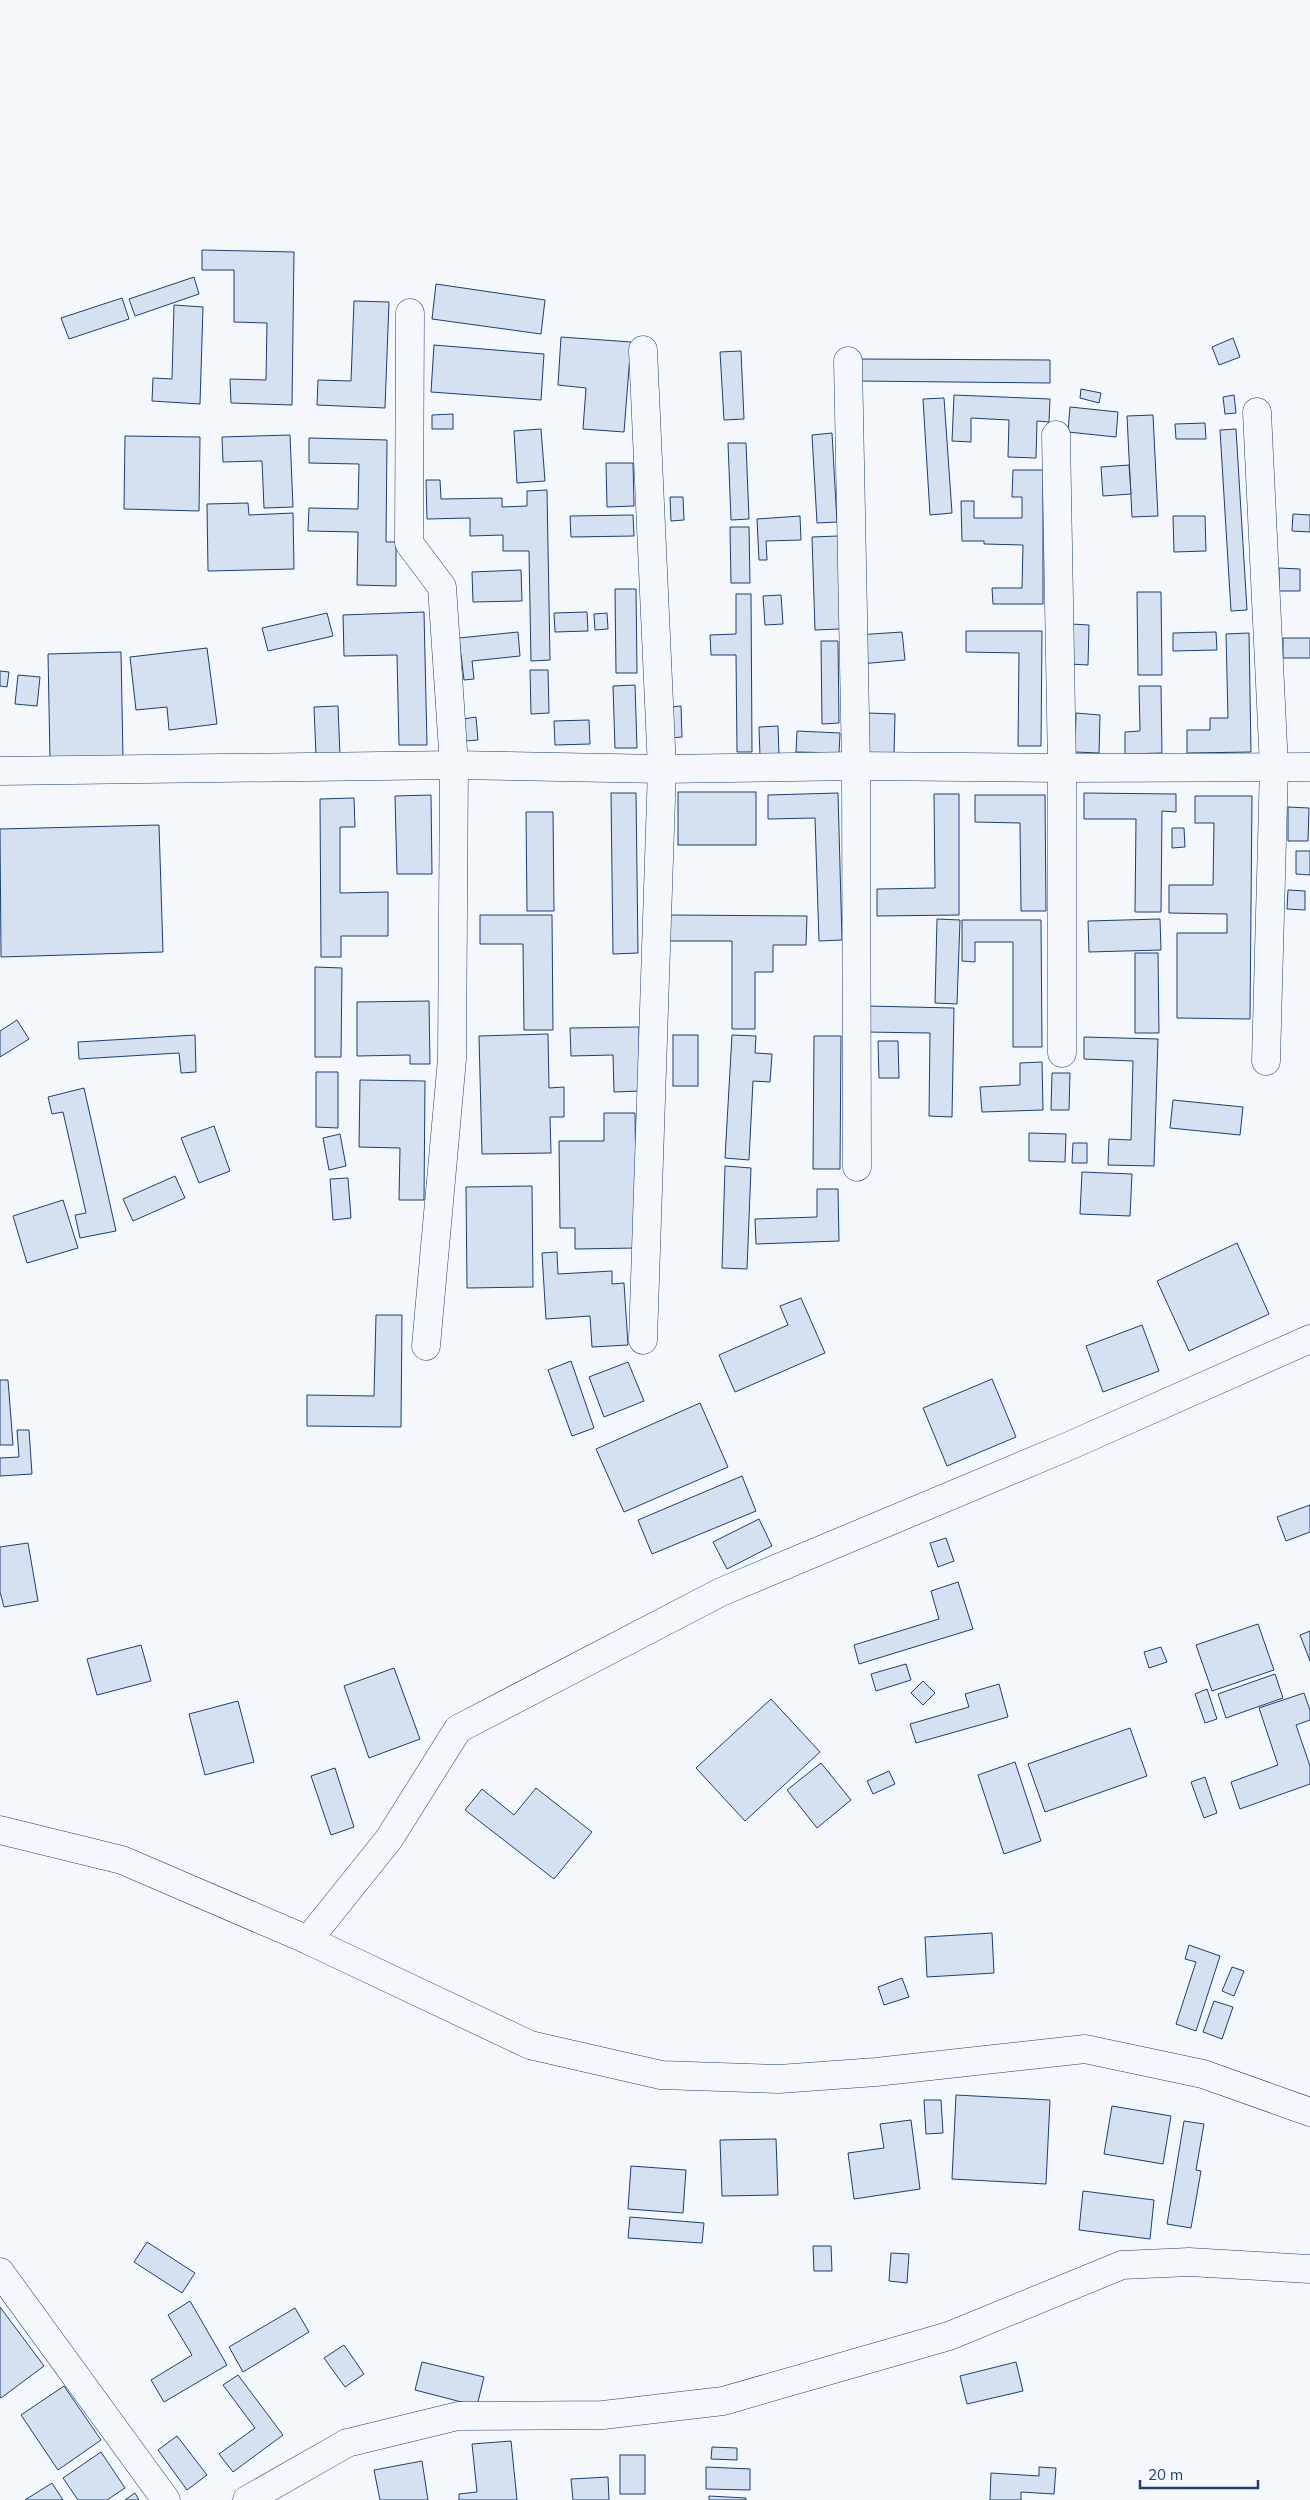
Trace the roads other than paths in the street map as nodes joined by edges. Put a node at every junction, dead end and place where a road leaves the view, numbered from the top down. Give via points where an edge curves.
1 (410, 313) dead end
2 (643, 350) dead end
3 (848, 361) dead end
4 (1257, 412) dead end
5 (1056, 435) dead end
6 (454, 765) junction
7 (856, 766) junction
8 (1274, 767) junction
9 (1310, 767) edge
10 (1062, 768) junction
11 (662, 769) junction
12 (0, 771) edge
13 (1062, 1053) dead end
14 (1266, 1061) dead end
15 (856, 1167) dead end
16 (1310, 1339) edge
17 (643, 1340) dead end
18 (426, 1346) dead end
19 (0, 1830) edge
20 (308, 1940) junction
21 (1310, 2112) edge
22 (1310, 2269) edge
23 (0, 2272) edge
24 (166, 2500) edge
25 (247, 2500) edge

1 - 6 street via 409,543 442,587
2 - 11 street
3 - 7 street
4 - 8 street
5 - 10 street
6 - 11 street
6 - 12 street
6 - 18 street via 452,1059
7 - 10 street
7 - 11 street
7 - 15 street
8 - 9 street
8 - 10 street
8 - 14 street
10 - 13 street
11 - 17 street
16 - 20 street via 1069,1446 721,1592 458,1729 389,1839
19 - 20 street via 122,1860
20 - 21 street via 530,2045 662,2075 778,2079 876,2072 1085,2049 1203,2074
22 - 25 street via 1189,2262 1122,2265 949,2336 723,2400 603,2415 458,2416 347,2443
23 - 24 street

